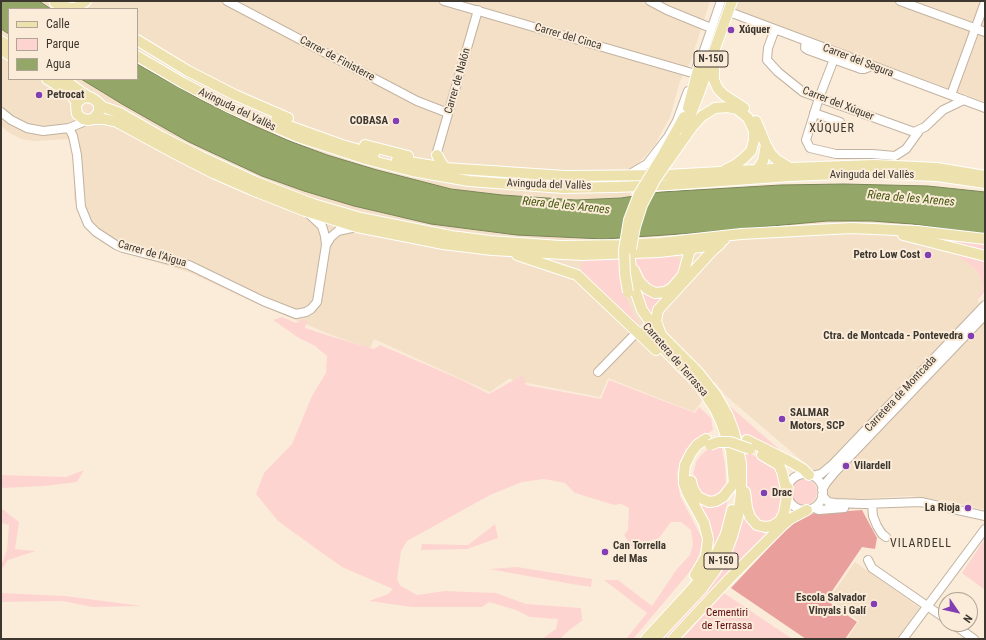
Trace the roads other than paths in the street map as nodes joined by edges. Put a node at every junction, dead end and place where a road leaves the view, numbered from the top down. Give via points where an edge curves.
1 (67, 1) edge
2 (227, 1) edge
3 (444, 1) edge
4 (650, 1) edge
5 (721, 1) edge
6 (726, 1) edge
7 (732, 1) edge
8 (736, 1) edge
9 (900, 1) edge
10 (54, 2) edge
11 (985, 2) edge
12 (82, 5) edge
13 (63, 8) edge
14 (478, 10) junction
15 (732, 13) junction
16 (712, 28) junction
17 (775, 29) junction
18 (976, 29) junction
19 (985, 32) edge
20 (138, 41) edge
21 (806, 41) junction
22 (138, 50) edge
23 (138, 57) edge
24 (834, 60) junction
25 (700, 62) junction
26 (714, 65) junction
27 (872, 66) junction
28 (692, 73) junction
29 (49, 80) edge
30 (64, 80) edge
31 (948, 94) junction
32 (88, 96) junction
33 (819, 98) junction
34 (964, 100) junction
35 (77, 103) junction
36 (99, 104) junction
37 (985, 108) edge
38 (944, 110) junction
39 (1, 112) edge
40 (689, 112) junction
41 (448, 113) junction
42 (814, 113) junction
43 (77, 114) junction
44 (91, 119) junction
45 (840, 122) dead end
46 (69, 128) junction
47 (919, 131) junction
48 (766, 145) junction
49 (753, 146) junction
50 (666, 157) junction
51 (435, 161) junction
52 (757, 170) junction
53 (790, 172) junction
54 (626, 176) junction
55 (985, 176) edge
56 (716, 177) junction
57 (479, 181) junction
58 (985, 183) edge
59 (305, 211) junction
60 (357, 227) junction
61 (868, 229) junction
62 (755, 234) junction
63 (712, 237) junction
64 (985, 239) edge
65 (726, 240) junction
66 (326, 245) junction
67 (659, 248) junction
68 (693, 248) junction
69 (508, 252) junction
70 (582, 255) junction
71 (985, 256) edge
72 (686, 262) junction
73 (698, 266) junction
74 (577, 275) junction
75 (634, 287) junction
76 (985, 305) edge
77 (985, 315) edge
78 (981, 321) edge
79 (638, 331) junction
80 (663, 337) junction
81 (598, 372) dead end
82 (704, 392) junction
83 (708, 442) junction
84 (748, 444) junction
85 (741, 463) junction
86 (811, 476) junction
87 (734, 483) junction
88 (787, 492) junction
89 (822, 493) junction
90 (863, 504) junction
91 (872, 504) junction
92 (810, 509) junction
93 (985, 516) edge
94 (985, 529) edge
95 (886, 537) dead end
96 (868, 560) dead end
97 (928, 606) junction
98 (938, 613) edge
99 (664, 619) junction
100 (964, 632) edge
101 (646, 639) edge
102 (655, 639) edge
103 (673, 639) edge
104 (903, 639) edge
105 (974, 639) edge

1 - 12 main road
2 - 41 street, Carrer de Finisterre via 417,101
3 - 14 street, Carrer del Cinca
4 - 16 street
5 - 16 street
6 - 40 main road, Carretera de Terrassa / N-150
7 - 40 main road, Carretera de Terrassa / N-150
8 - 15 main road
9 - 18 street
10 - 12 main road via 70,8
10 - 13 main road
11 - 18 street
14 - 28 street, Carrer del Cinca
14 - 41 street, Carrer de Nalón
15 - 17 street, Carrer del Segura
15 - 26 main road
16 - 25 street
17 - 21 street, Carrer del Segura
17 - 33 street, Carrer del Xúquer via 768,48 767,60 800,90
18 - 19 street
18 - 31 street
20 - 51 main road via 188,71 276,114 344,139
21 - 24 street via 805,48
21 - 27 street, Carrer del Segura
22 - 51 main road, Avinguda del Vallès via 211,90 308,134 393,159
23 - 57 main road, Avinguda del Vallès via 229,107 298,137 392,166
24 - 27 street via 861,69
24 - 33 street
25 - 28 street
25 - 40 main road
26 - 40 main road via 701,99
26 - 48 main road via 714,80 718,89 752,115
27 - 31 street, Carrer del Segura
28 - 54 street via 682,108 668,137 647,164
29 - 35 main road via 70,93
30 - 32 main road
31 - 34 street, Carrer del Segura
31 - 38 street
32 - 35 main road
32 - 36 main road
33 - 42 street
33 - 47 street, Carrer del Xúquer via 914,132
34 - 37 street, Carrer del Segura
34 - 38 street
35 - 43 main road
36 - 44 main road via 98,112
36 - 67 main road via 234,172 313,204 361,218 444,235 508,243
38 - 47 street
39 - 46 street via 10,120 33,129
40 - 50 main road, Carretera de Terrassa / N-150 via 678,129
41 - 51 street, Carrer de Nalón
42 - 45 street
42 - 47 street via 806,140 807,145 814,150 836,154 866,153 895,156 906,150
43 - 44 main road via 82,119
43 - 46 street
44 - 46 street
44 - 59 main road via 104,118 117,122 213,173
46 - 66 street, Carrer de l'Aigua via 77,155 82,207 88,224 116,245 189,265 296,314 306,312 314,306 318,298
48 - 52 main road via 764,158
48 - 53 main road
49 - 50 main road via 754,131 748,118 737,109 720,107 710,110 698,119
49 - 52 main road
49 - 56 main road via 741,162
50 - 75 main road, Carretera de Terrassa / N-150, bridge via 639,212 633,236 630,259
50 - 75 main road, Carretera de Terrassa / N-150, bridge via 639,194 627,227 624,250 625,274
51 - 54 main road, Avinguda del Vallès via 565,176
51 - 57 main road via 456,174
52 - 53 main road, Avinguda del Vallès
52 - 56 main road, Avinguda del Vallès via 754,174
53 - 55 main road, Avinguda del Vallès via 875,165 937,168
53 - 56 main road, Avinguda del Vallès
53 - 58 main road, Avinguda del Vallès via 898,173
54 - 56 main road, Avinguda del Vallès
56 - 57 main road, Avinguda del Vallès via 668,185 563,188
59 - 60 main road
59 - 66 street via 322,226
60 - 66 street via 338,231
60 - 69 main road via 443,244
61 - 62 main road
61 - 64 main road via 917,231
61 - 71 main road via 908,236
62 - 63 main road
62 - 65 main road
63 - 67 main road
63 - 68 main road
65 - 68 main road
65 - 73 main road
67 - 68 main road via 686,243
67 - 70 main road
67 - 72 main road via 676,253
68 - 72 main road
68 - 73 main road via 699,256
69 - 70 main road
69 - 74 main road
70 - 74 main road via 577,263
72 - 75 main road via 681,278 665,292 658,294 644,287
73 - 80 main road via 657,312 657,324
74 - 79 main road
75 - 80 main road, Carretera de Terrassa / N-150 via 645,314
75 - 82 main road, Carretera de Terrassa / N-150 via 636,312 645,327
76 - 86 street, Carretera de Montcada via 833,464 821,474
77 - 78 street, Carretera de Montcada
78 - 89 street, Carretera de Montcada via 835,472
79 - 81 street
79 - 82 main road via 687,380
80 - 85 main road, Carretera de Terrassa / N-150 via 704,378 716,395 731,424
82 - 87 main road, Carretera de Terrassa / N-150 via 720,419 729,443
83 - 84 main road via 723,435 733,436
83 - 87 main road via 692,463 690,481 694,492 701,499 713,502 723,497
83 - 99 main road via 697,445 688,457 684,479 687,492 707,531 708,551 700,568
84 - 86 main road via 789,461
84 - 88 main road via 777,463 781,468
85 - 88 main road via 747,508 754,522 765,527 778,523 783,516
85 - 102 main road, Carretera de Terrassa / N-150 via 738,516 726,553 701,590
86 - 88 street via 798,476 790,482
86 - 89 street via 819,482
87 - 99 main road, Carretera de Terrassa / N-150 via 731,518 719,550 702,576
88 - 92 street via 792,506 802,510
89 - 90 street via 828,502
89 - 92 street via 818,504
90 - 91 street
90 - 92 street via 835,509
91 - 93 street via 921,502
91 - 95 street via 877,526
92 - 103 main road via 782,526
94 - 97 street
96 - 97 street via 872,568
97 - 98 street
97 - 104 street
99 - 101 main road, Carretera de Terrassa / N-150
100 - 105 street

